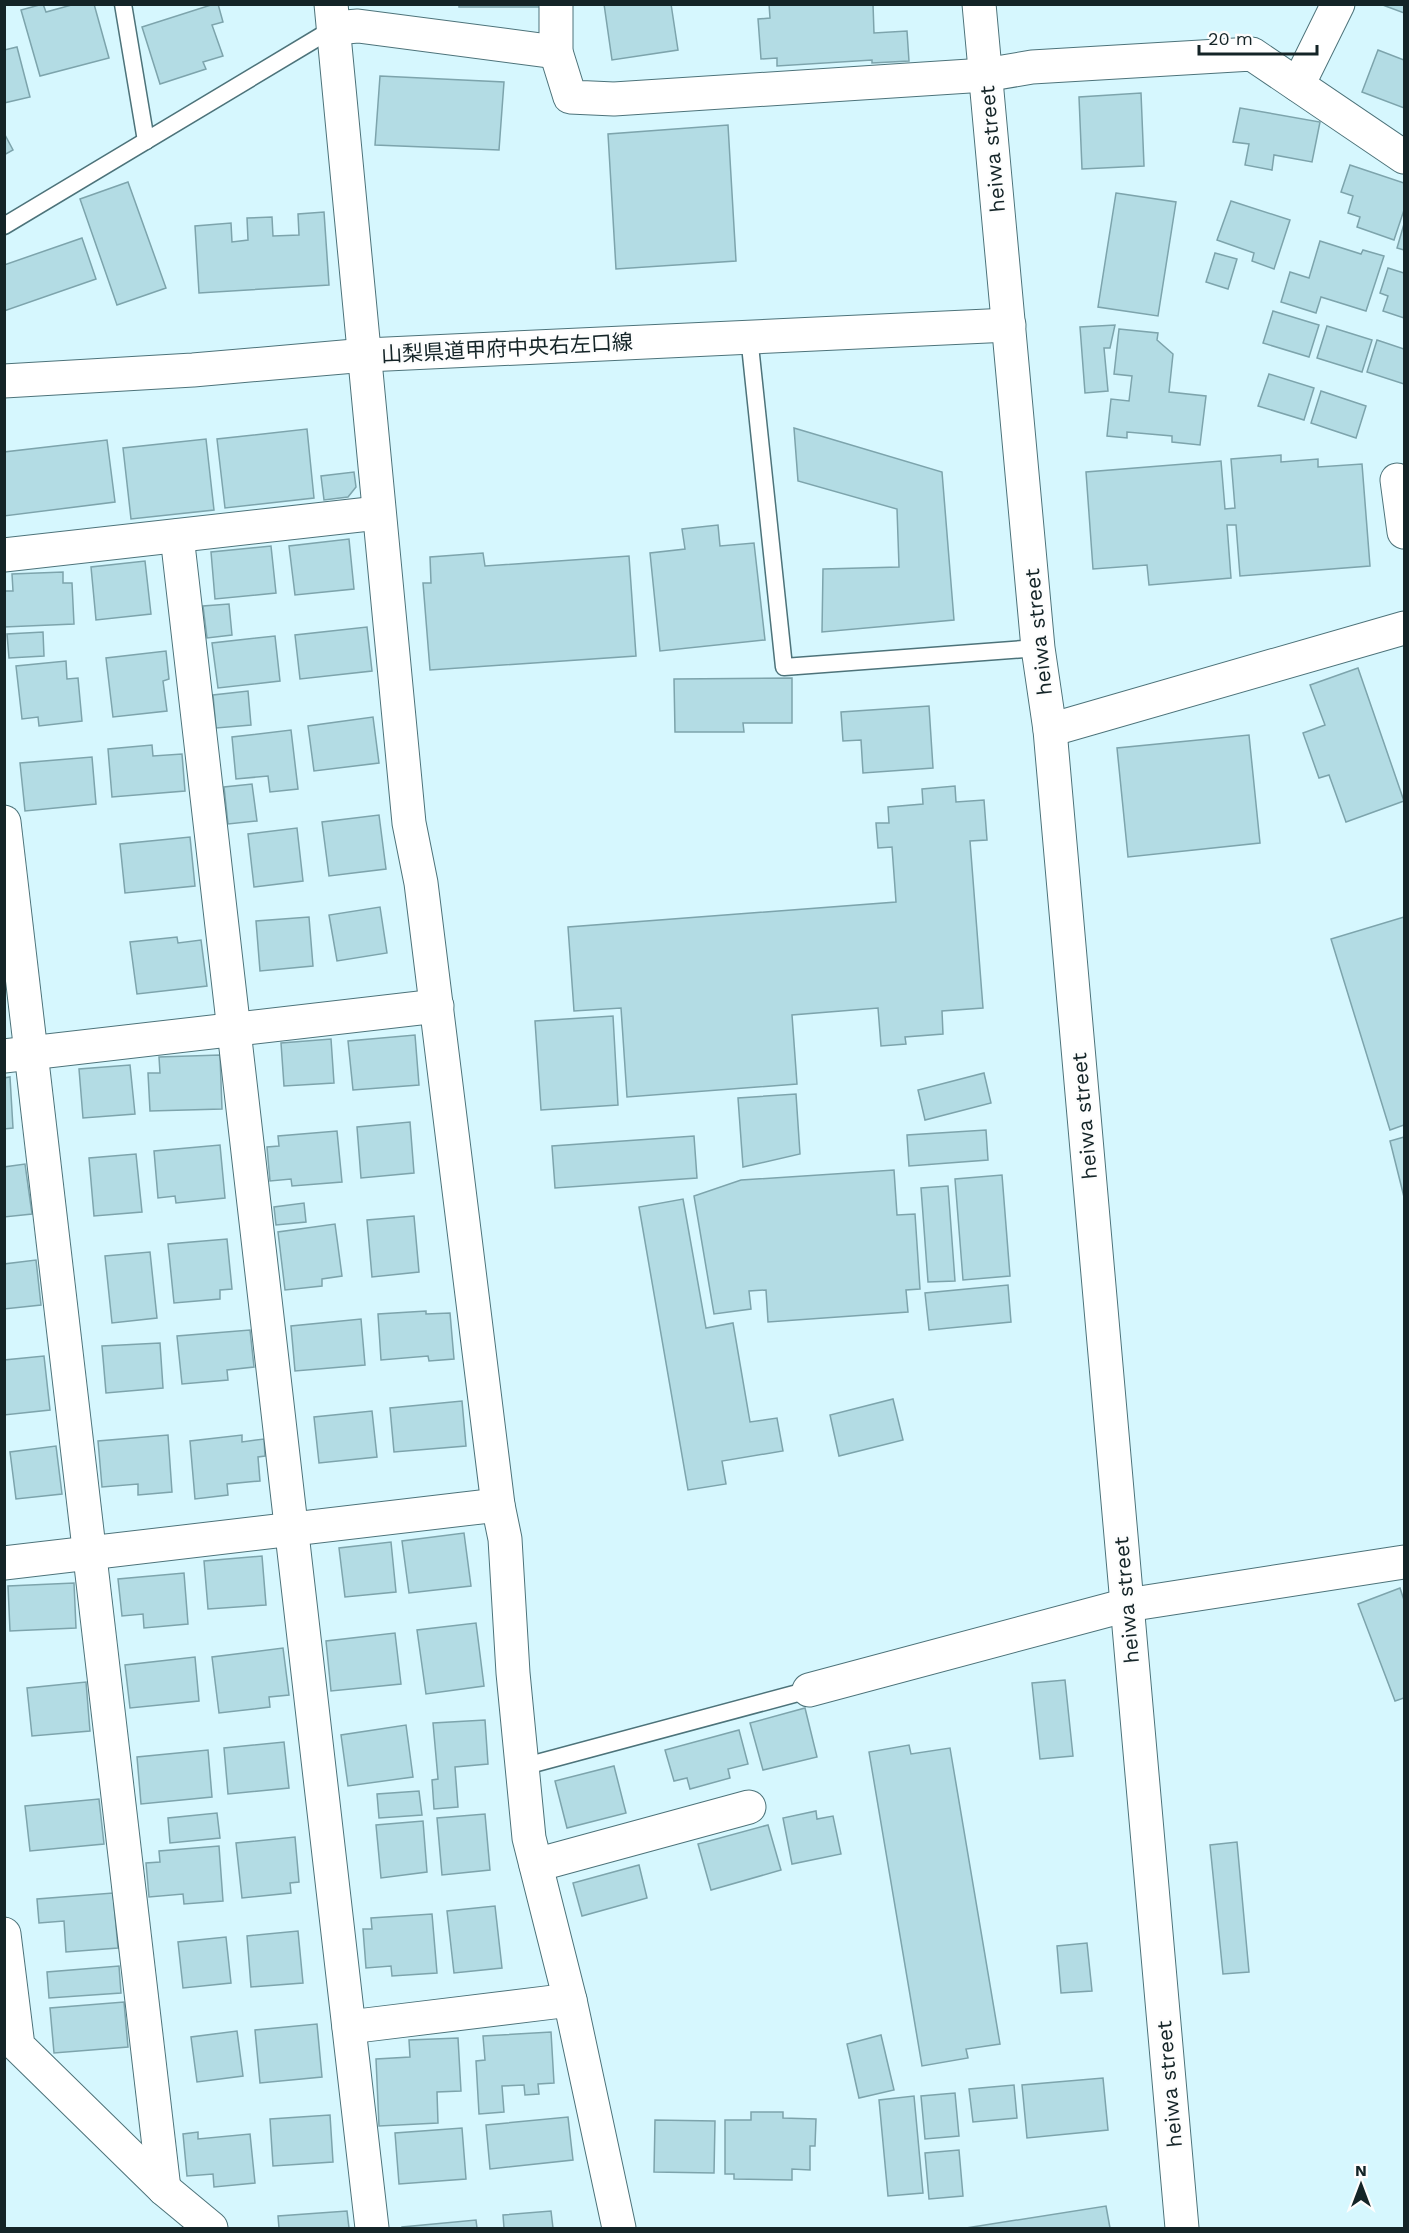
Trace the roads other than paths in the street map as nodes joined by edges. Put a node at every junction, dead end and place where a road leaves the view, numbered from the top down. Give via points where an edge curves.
1 (123, 4) edge
2 (556, 4) edge
3 (979, 4) edge
4 (1338, 4) edge
5 (332, 16) edge
6 (556, 52) junction
7 (985, 75) junction
8 (1298, 85) junction
9 (146, 141) junction
10 (1404, 157) edge
11 (5, 223) edge
12 (1009, 325) junction
13 (749, 336) junction
14 (366, 355) junction
15 (4, 381) edge
16 (1397, 480) dead end
17 (378, 513) junction
18 (1404, 532) edge
19 (177, 536) junction
20 (4, 555) edge
21 (1404, 628) edge
22 (1038, 648) junction
23 (1050, 730) junction
24 (4, 822) edge
25 (437, 1006) junction
26 (234, 1030) junction
27 (18, 1055) edge
28 (498, 1505) junction
29 (291, 1529) junction
30 (90, 1553) junction
31 (1404, 1562) edge
32 (4, 1563) edge
33 (1127, 1605) junction
34 (809, 1690) joint
35 (522, 1767) junction
36 (749, 1807) dead end
37 (536, 1864) junction
38 (4, 1934) edge
39 (570, 2000) junction
40 (349, 2027) junction
41 (164, 2189) junction
42 (212, 2229) edge
43 (372, 2229) edge
44 (619, 2229) edge
45 (1182, 2229) edge

1 - 9 lane
2 - 6 main road
3 - 7 main road, heiwa street
4 - 8 main road
5 - 6 main road via 358,26
5 - 9 lane
5 - 14 main road
6 - 7 main road via 570,97 614,99
7 - 8 main road via 1032,67 1252,54
7 - 12 main road, heiwa street
8 - 10 main road
9 - 11 lane
12 - 13 main road, 山梨県道甲府中央右左口線
12 - 22 main road, heiwa street
13 - 14 main road, 山梨県道甲府中央右左口線
13 - 22 lane via 784,667
14 - 15 main road, 山梨県道甲府中央右左口線
14 - 17 main road
16 - 18 main road
17 - 19 main road
17 - 25 main road via 409,823
19 - 20 main road
19 - 26 main road
21 - 23 main road
22 - 23 main road, heiwa street
23 - 33 main road, heiwa street
24 - 27 main road
25 - 26 main road
25 - 28 main road
26 - 27 main road
26 - 29 main road
27 - 30 main road
28 - 29 main road
28 - 35 main road via 505,1539
29 - 30 main road
29 - 40 main road
30 - 32 main road
30 - 41 main road
31 - 33 main road
33 - 34 main road
33 - 45 main road, heiwa street
34 - 35 lane
35 - 37 main road via 529,1838
36 - 37 main road
37 - 39 main road
38 - 41 main road via 18,2046
39 - 40 main road
39 - 44 main road
40 - 43 main road
41 - 42 main road

